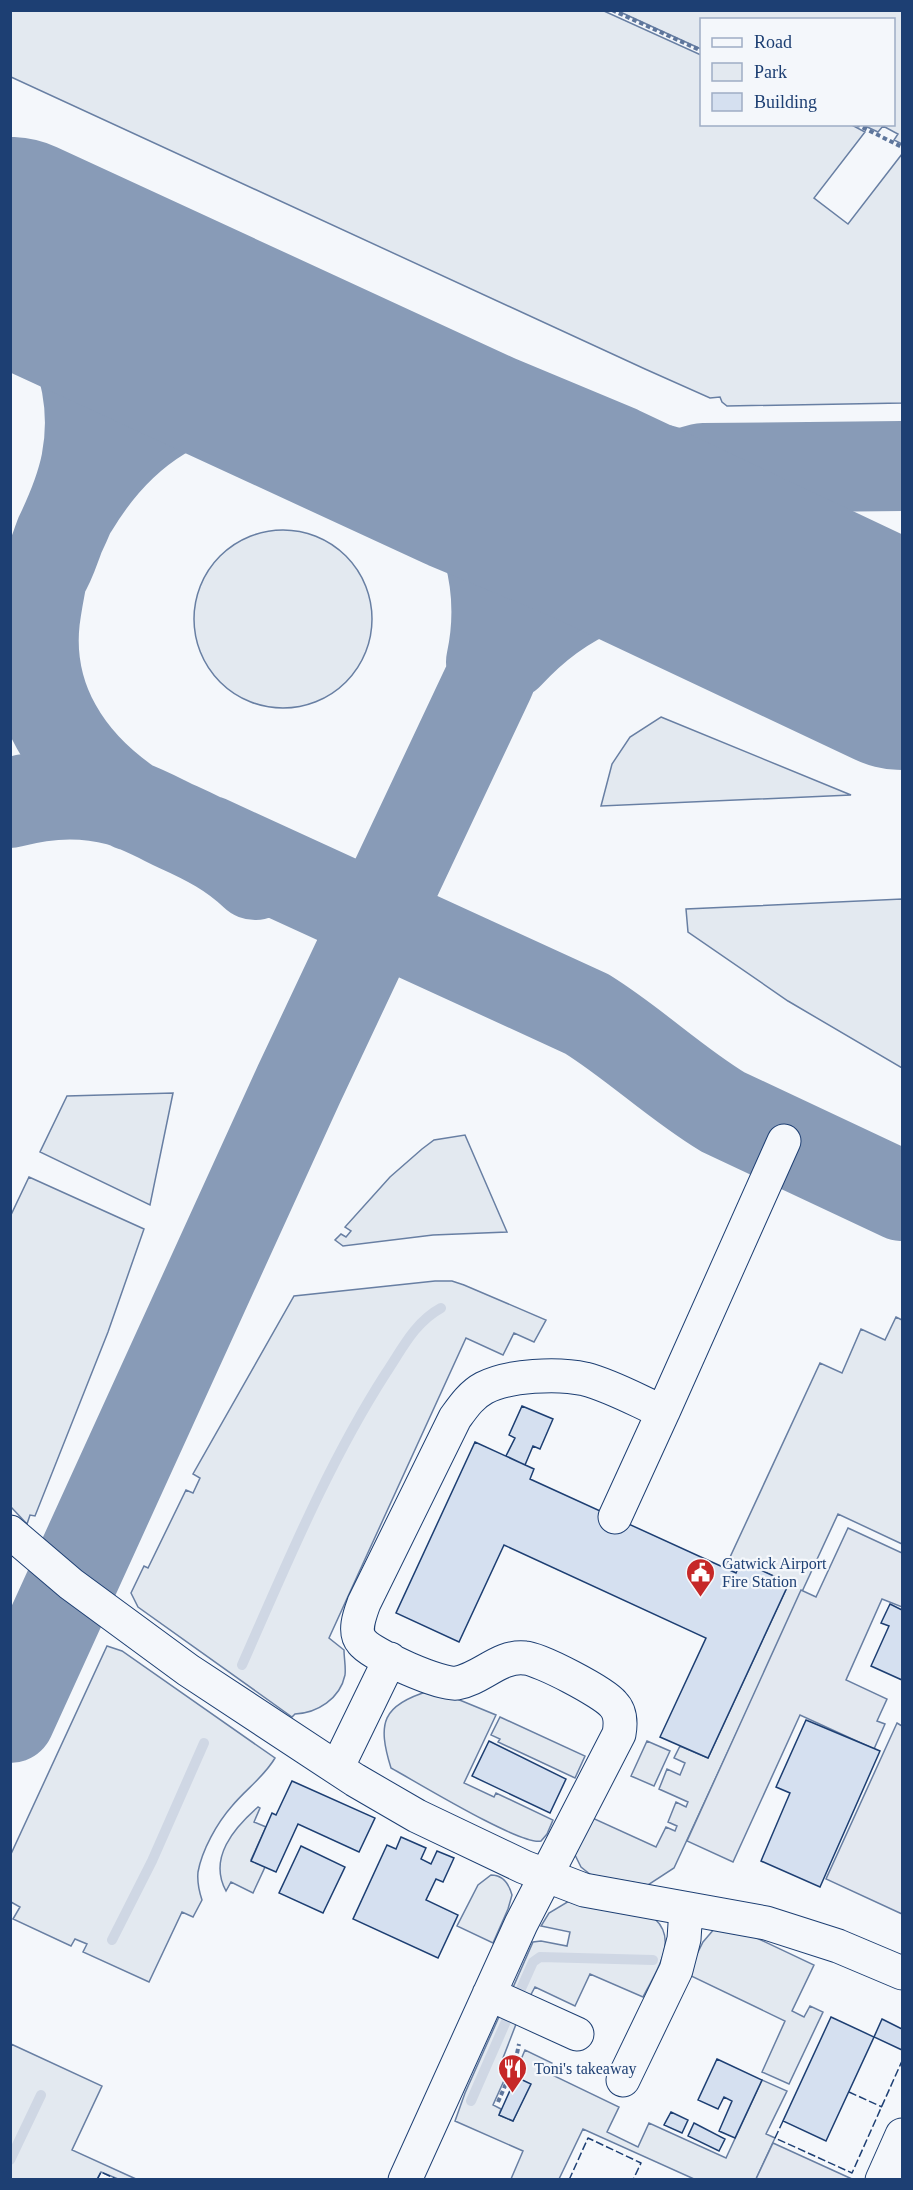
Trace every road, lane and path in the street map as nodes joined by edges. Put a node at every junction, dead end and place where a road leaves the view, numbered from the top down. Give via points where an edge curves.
1 (612, 10) edge
2 (700, 50) edge
3 (860, 126) edge
4 (903, 147) edge
5 (784, 1142) dead end
6 (663, 1412) junction
7 (615, 1517) dead end
8 (10, 1532) edge
9 (390, 1659) junction
10 (337, 1768) junction
11 (545, 1875) junction
12 (686, 1909) junction
13 (903, 1973) edge
14 (489, 1994) junction
15 (533, 2013) junction
16 (576, 2034) dead end
17 (623, 2080) dead end
18 (498, 2102) dead end
19 (903, 2135) edge
20 (405, 2180) edge
21 (882, 2180) edge

1 - 2 path
3 - 4 path
5 - 6 lane
6 - 7 lane
6 - 9 lane via 594,1382 565,1377 505,1381 482,1389 470,1399 445,1437 359,1618 362,1642
8 - 10 lane via 133,1631 211,1687
9 - 10 lane
9 - 11 lane via 439,1682 455,1684 513,1658 537,1660 613,1703 619,1712 619,1734
10 - 11 lane via 417,1816
11 - 12 lane via 584,1890
11 - 14 lane
12 - 13 lane via 796,1932
12 - 17 lane via 676,1970
14 - 15 lane
14 - 20 lane
15 - 16 lane
15 - 18 path
19 - 21 lane

